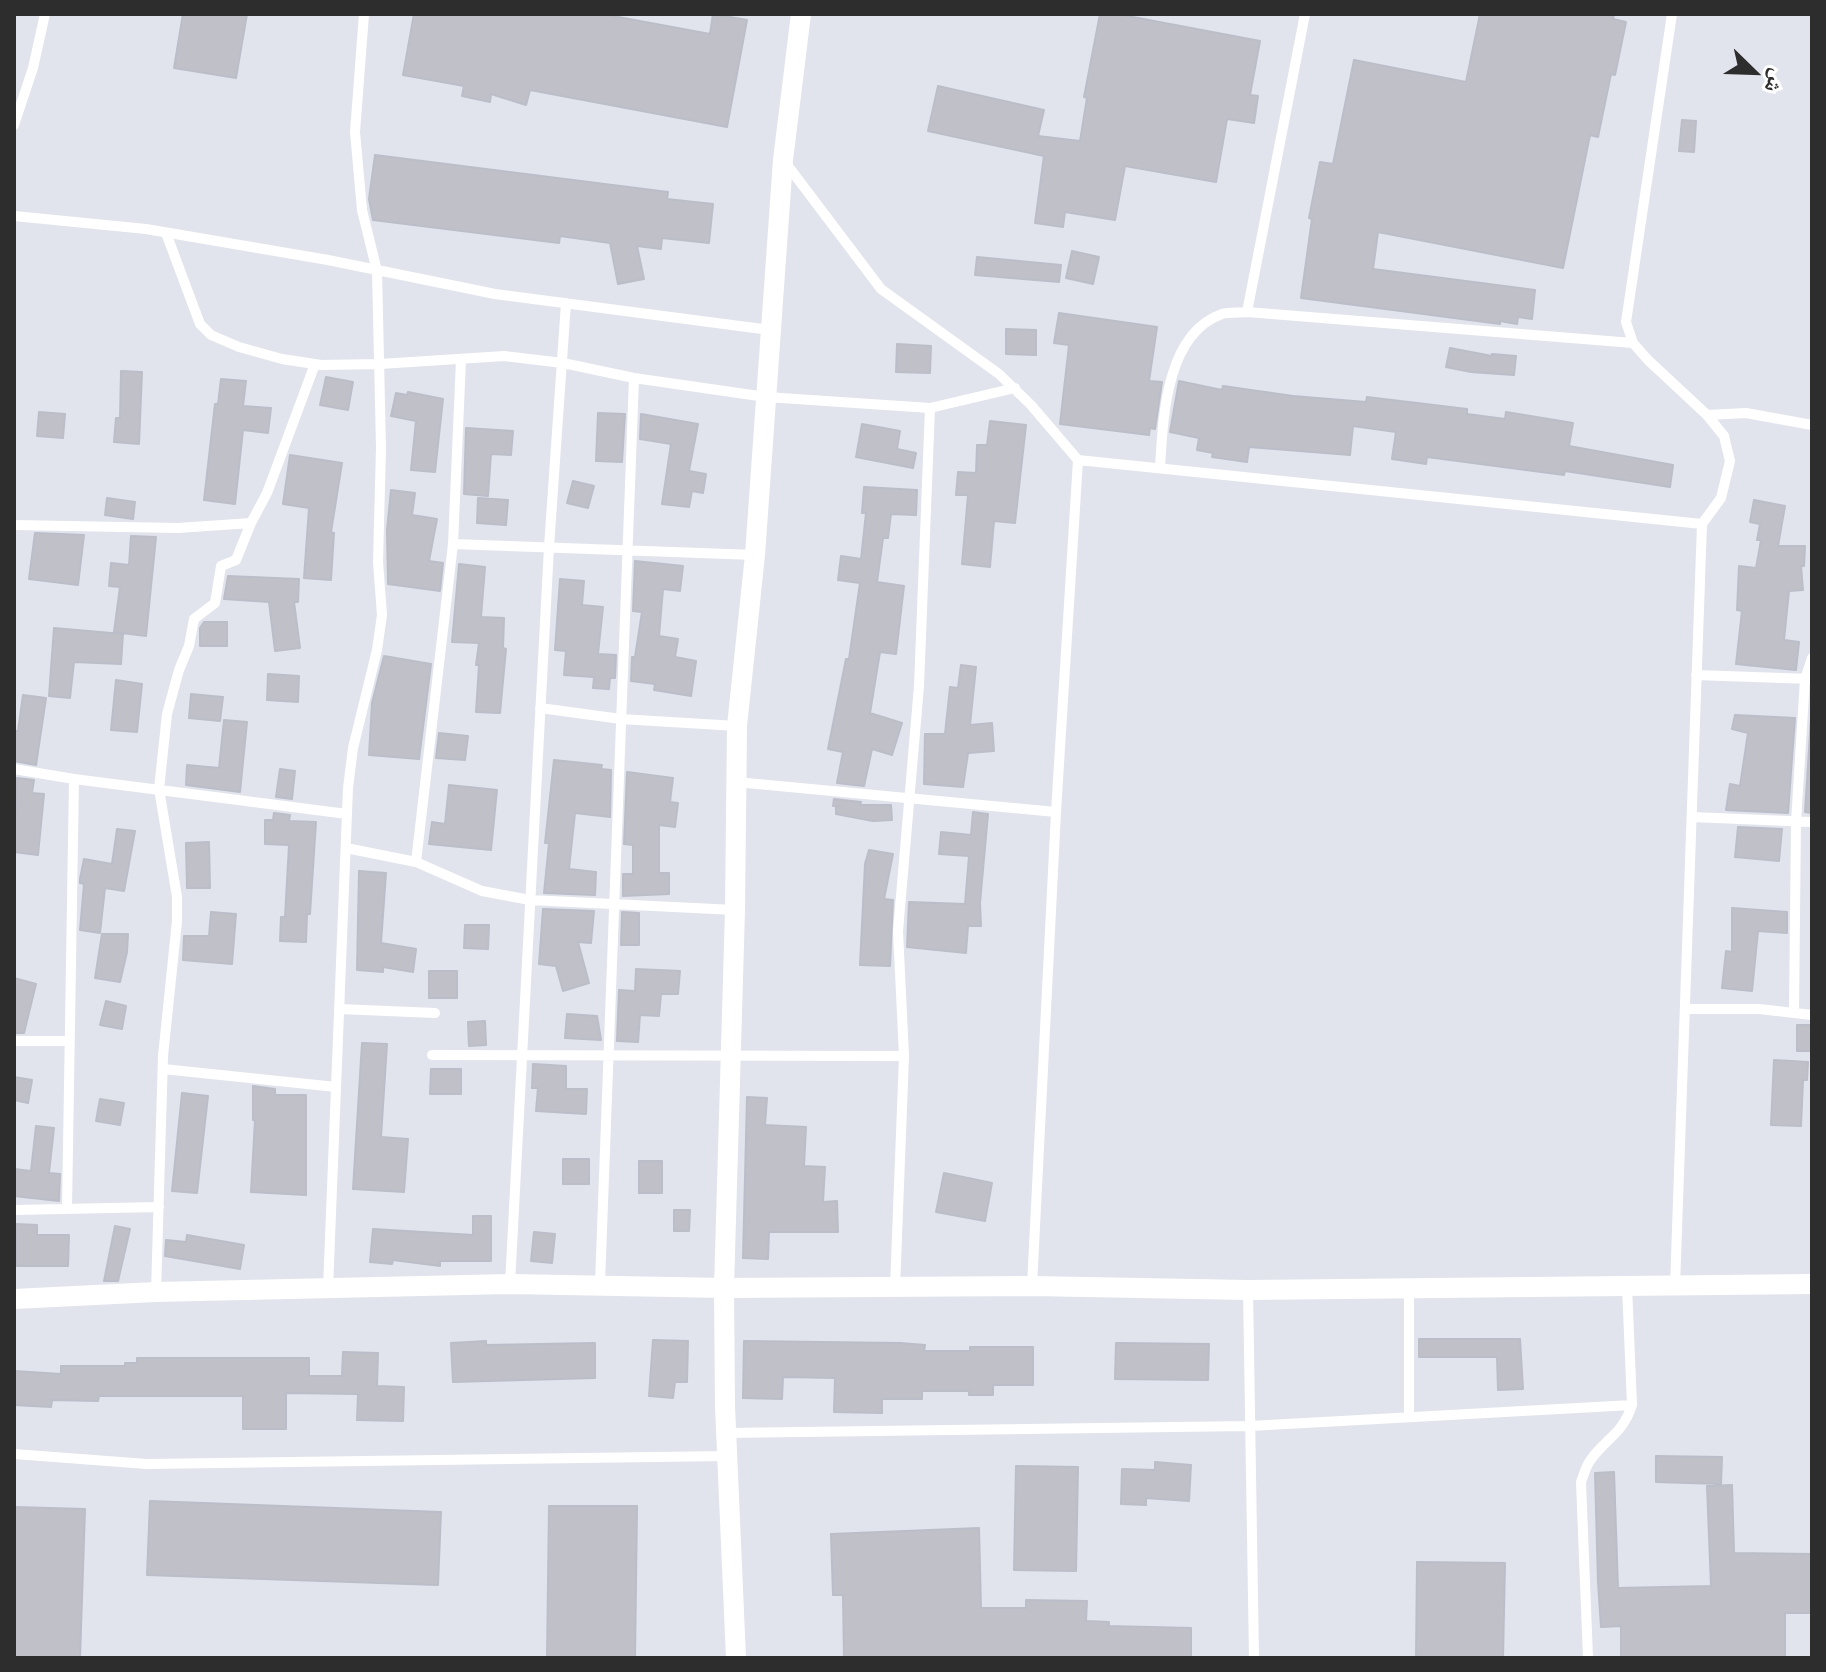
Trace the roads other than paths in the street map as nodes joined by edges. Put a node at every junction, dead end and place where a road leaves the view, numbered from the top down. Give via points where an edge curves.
1 (45, 14) edge
2 (364, 14) edge
3 (801, 14) edge
4 (1305, 14) edge
5 (1672, 14) edge
6 (14, 125) edge
7 (783, 160) junction
8 (14, 216) edge
9 (166, 233) junction
10 (377, 271) junction
11 (566, 303) junction
12 (1247, 312) junction
13 (770, 330) junction
14 (1633, 343) junction
15 (461, 360) junction
16 (563, 363) junction
17 (315, 364) junction
18 (380, 364) junction
19 (634, 378) junction
20 (1015, 388) junction
21 (766, 397) junction
22 (930, 408) junction
23 (1707, 415) junction
24 (1812, 425) edge
25 (1078, 460) junction
26 (1160, 468) junction
27 (251, 523) junction
28 (1702, 524) junction
29 (14, 525) edge
30 (453, 544) junction
31 (549, 547) junction
32 (627, 549) junction
33 (755, 555) junction
34 (1812, 658) edge
35 (1696, 675) junction
36 (1809, 679) edge
37 (540, 708) junction
38 (621, 719) junction
39 (737, 726) junction
40 (14, 769) edge
41 (74, 779) junction
42 (736, 782) junction
43 (159, 789) junction
44 (908, 797) junction
45 (1056, 812) junction
46 (347, 814) junction
47 (1692, 817) junction
48 (1796, 822) junction
49 (1812, 822) edge
50 (346, 848) junction
51 (416, 862) junction
52 (530, 900) junction
53 (614, 904) junction
54 (735, 910) junction
55 (339, 1009) junction
56 (1685, 1009) junction
57 (435, 1013) dead end
58 (1794, 1013) junction
59 (1812, 1015) edge
60 (14, 1041) edge
61 (69, 1041) junction
62 (432, 1055) dead end
63 (522, 1055) junction
64 (609, 1055) junction
65 (729, 1055) junction
66 (904, 1056) junction
67 (163, 1069) junction
68 (336, 1087) junction
69 (159, 1207) junction
70 (67, 1208) junction
71 (14, 1210) edge
72 (600, 1283) junction
73 (510, 1284) junction
74 (1812, 1284) edge
75 (1032, 1286) junction
76 (1627, 1286) junction
77 (1675, 1286) junction
78 (328, 1288) junction
79 (724, 1288) junction
80 (895, 1288) junction
81 (1409, 1288) junction
82 (1248, 1290) junction
83 (156, 1292) junction
84 (14, 1299) edge
85 (1632, 1405) junction
86 (1409, 1417) junction
87 (1250, 1426) junction
88 (726, 1433) junction
89 (14, 1454) edge
90 (727, 1456) junction
91 (736, 1658) edge
92 (1254, 1658) edge
93 (1588, 1658) edge

1 - 6 lane
2 - 10 lane via 355,132 362,210
3 - 7 street
4 - 12 lane
5 - 14 lane via 1626,322
7 - 13 street
7 - 20 lane via 881,289
8 - 9 lane
9 - 10 lane
9 - 17 lane via 194,312 211,335 282,359
10 - 11 lane
10 - 18 lane
11 - 13 lane
11 - 16 lane
12 - 14 lane
12 - 26 lane via 1223,314 1189,339 1164,405
13 - 21 street
14 - 23 lane
15 - 16 lane via 504,356
15 - 18 lane
15 - 30 lane
16 - 19 lane
16 - 31 lane
17 - 18 lane
17 - 27 lane
18 - 46 lane via 382,615 353,748
19 - 21 lane
19 - 32 lane
20 - 22 lane
20 - 25 lane
21 - 22 lane
21 - 33 street
22 - 44 lane via 919,686
23 - 24 lane via 1746,413
23 - 28 lane via 1724,436 1730,461 1721,498
25 - 26 lane
25 - 45 lane
26 - 28 lane
27 - 29 lane via 178,528
27 - 43 lane via 236,560 221,566 215,603 194,619 167,714
28 - 35 lane
30 - 31 lane
30 - 51 lane
31 - 32 lane
31 - 37 lane
32 - 33 lane
32 - 38 lane
33 - 39 street
34 - 36 lane
35 - 36 lane
35 - 47 lane
36 - 48 lane
37 - 38 lane
37 - 52 lane
38 - 39 lane
38 - 53 lane
39 - 42 street
40 - 41 lane
41 - 43 lane
41 - 61 lane
42 - 44 lane
42 - 54 street
43 - 46 lane
43 - 67 lane via 177,897 177,947 166,1007
44 - 45 lane
44 - 66 lane via 898,931
45 - 75 lane
46 - 50 lane
47 - 48 lane
47 - 56 lane
48 - 49 lane
48 - 58 lane
50 - 51 lane
50 - 55 lane
51 - 52 lane via 482,891
52 - 53 lane
52 - 63 lane
53 - 54 lane
53 - 64 lane
54 - 65 street
55 - 57 lane
55 - 68 lane
56 - 58 lane
56 - 77 lane
58 - 59 lane
60 - 61 lane
61 - 70 lane
62 - 63 lane
63 - 64 lane
63 - 73 lane
64 - 65 lane
64 - 72 lane
65 - 66 lane
65 - 79 street
66 - 80 lane
67 - 68 lane
67 - 69 lane
68 - 78 lane
69 - 70 lane
69 - 83 lane
70 - 71 lane
72 - 73 street
72 - 79 street
73 - 78 street
74 - 77 street
75 - 80 street
75 - 82 street
76 - 77 street
76 - 81 street
76 - 85 lane
78 - 83 street
79 - 80 street
79 - 88 street
81 - 82 street
81 - 86 lane
82 - 87 lane
83 - 84 street
85 - 86 lane
85 - 93 lane via 1618,1433 1589,1461 1581,1482
86 - 87 lane
87 - 88 lane
87 - 92 lane
88 - 90 street
89 - 90 lane via 147,1464
90 - 91 street

